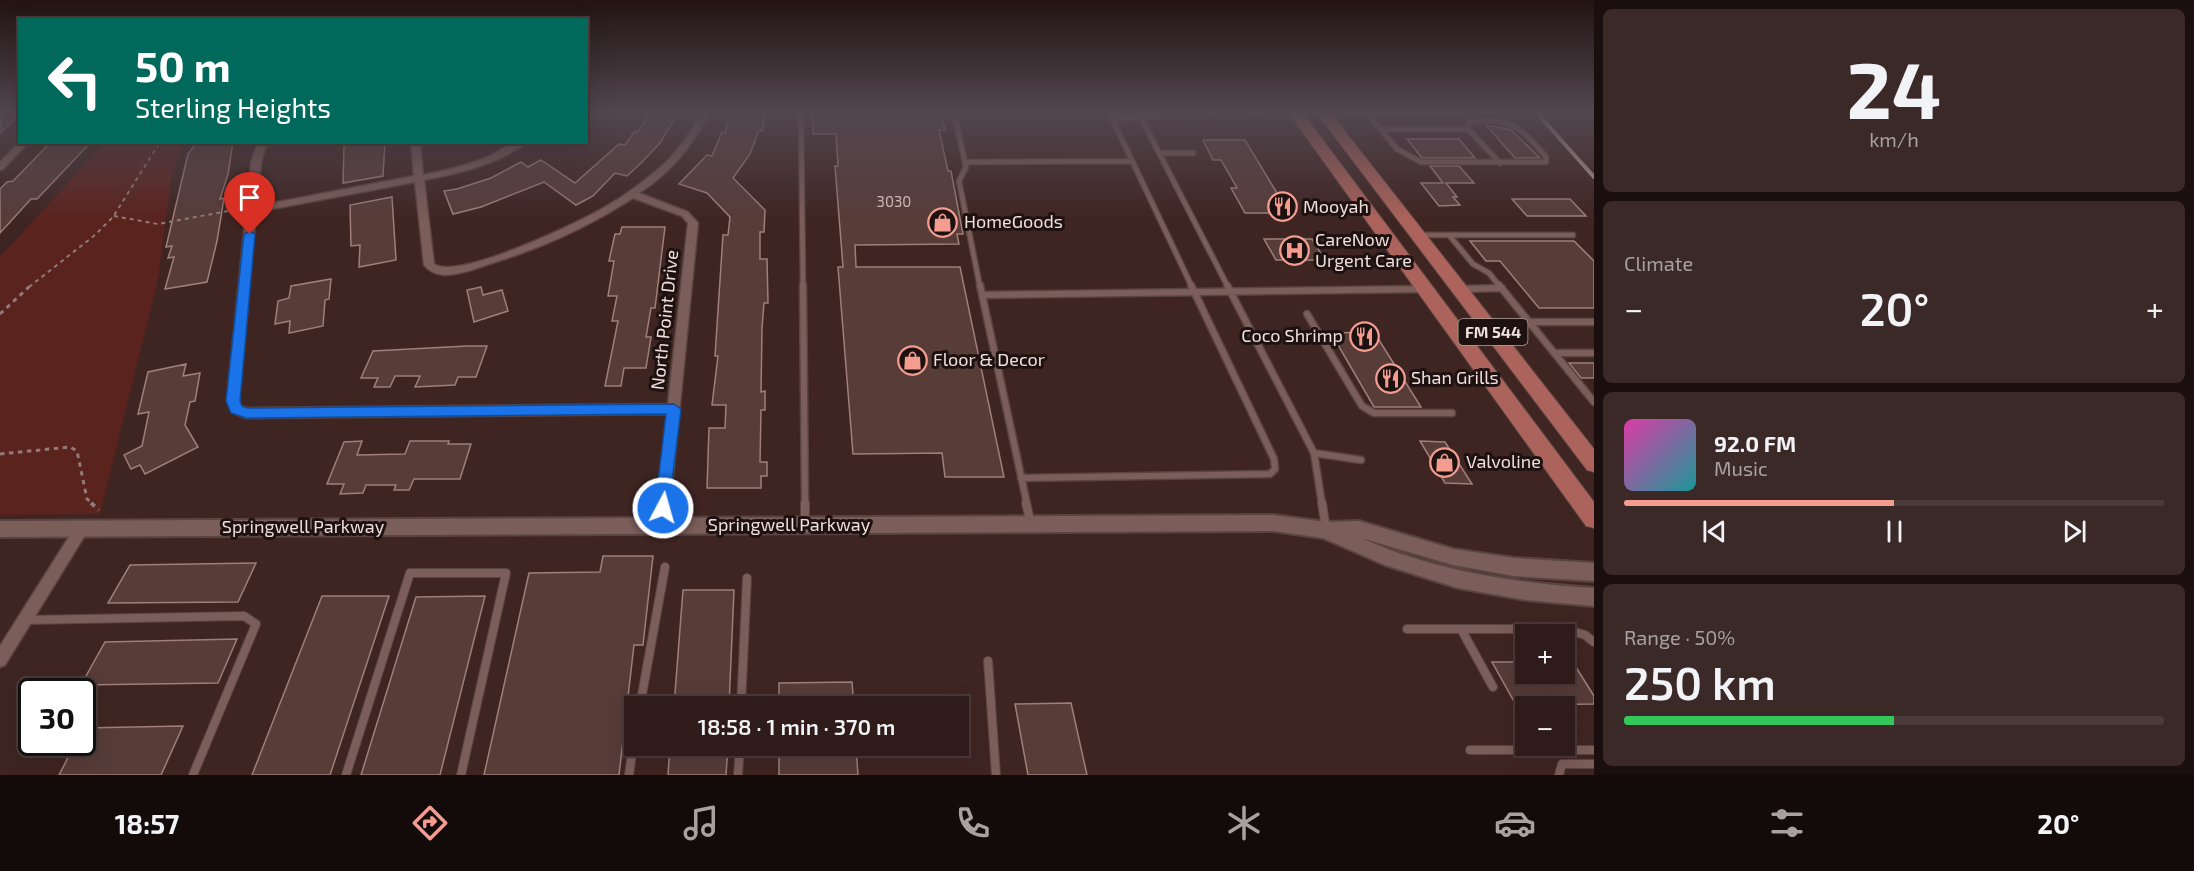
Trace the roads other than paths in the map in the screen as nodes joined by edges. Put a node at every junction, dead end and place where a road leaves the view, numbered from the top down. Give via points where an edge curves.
1 (19, 148) edge
2 (260, 148) edge
3 (416, 148) edge
4 (510, 148) edge
5 (682, 148) edge
6 (801, 148) edge
7 (963, 148) edge
8 (1126, 148) edge
9 (1158, 148) edge
10 (1322, 148) edge
11 (1352, 148) edge
12 (1397, 148) edge
13 (1486, 148) edge
14 (1538, 148) edge
15 (1161, 153) junction
16 (1193, 153) dead end
17 (1132, 160) junction
18 (966, 162) junction
19 (1500, 163) junction
20 (0, 166) edge
21 (419, 179) junction
22 (632, 194) junction
23 (252, 208) junction
24 (1449, 234) junction
25 (1573, 234) dead end
26 (1420, 235) junction
27 (1502, 288) junction
28 (1424, 289) junction
29 (1460, 289) junction
30 (1232, 291) junction
31 (1193, 292) junction
32 (982, 295) junction
33 (1307, 314) dead end
34 (1529, 322) junction
35 (1594, 322) edge
36 (1554, 353) junction
37 (1594, 353) edge
38 (1594, 402) edge
39 (674, 409) junction
40 (1452, 413) dead end
41 (1314, 453) junction
42 (1361, 460) dead end
43 (1594, 464) edge
44 (1021, 478) junction
45 (1594, 519) edge
46 (805, 524) junction
47 (1031, 524) junction
48 (661, 525) junction
49 (82, 528) junction
50 (0, 529) edge
51 (1326, 530) junction
52 (664, 567) dead end
53 (1594, 572) edge
54 (747, 578) dead end
55 (1594, 597) edge
56 (25, 620) junction
57 (1407, 629) dead end
58 (1461, 629) junction
59 (1594, 642) edge
60 (0, 660) edge
61 (988, 661) dead end
62 (1493, 687) dead end
63 (642, 696) edge
64 (741, 696) edge
65 (1470, 750) dead end
66 (1594, 750) edge
67 (632, 756) edge
68 (739, 756) edge
69 (1594, 764) edge
70 (193, 775) edge
71 (346, 775) edge
72 (461, 775) edge
73 (629, 775) edge
74 (738, 775) edge
75 (996, 775) edge
76 (1559, 775) edge

1 - 20 street
2 - 23 street
3 - 21 street
4 - 21 street via 471,166
5 - 22 street
6 - 46 lane
7 - 18 lane
8 - 17 lane
9 - 15 lane
10 - 28 main road, FM 544 / FM 544
11 - 26 main road, FM 544 / FM 544
12 - 19 lane via 1409,160 1421,162
13 - 19 lane
14 - 19 lane via 1546,162
15 - 16 lane
15 - 30 lane
17 - 18 lane
17 - 31 lane
18 - 32 lane via 959,181
21 - 22 street via 429,265 436,270 452,271 526,248 586,222
21 - 23 street
22 - 39 street, North Point Drive via 684,214 693,224
23 - 39 street via 233,401 236,409 246,413
24 - 25 lane
24 - 26 lane
24 - 27 lane via 1473,264 1489,273
26 - 29 main road, FM 544 / FM 544
27 - 29 lane
27 - 34 lane
28 - 29 main road
28 - 30 lane
28 - 45 main road, FM 544 / FM 544
29 - 43 main road, FM 544 / FM 544
30 - 31 lane
30 - 41 lane
31 - 32 lane
31 - 44 lane via 1274,459 1275,469 1270,474
32 - 44 lane
33 - 40 lane via 1362,406 1374,413
34 - 35 lane
34 - 36 lane
36 - 37 lane
36 - 38 lane
39 - 48 street, North Point Drive
41 - 42 lane
41 - 51 lane
44 - 47 lane
46 - 47 street, Springwell Parkway
46 - 48 street, Springwell Parkway
47 - 51 street, Springwell Parkway via 1273,523
48 - 49 street, Springwell Parkway
49 - 50 street, Springwell Parkway
49 - 56 street
51 - 53 street, Springwell Parkway via 1359,530 1453,556 1514,567
51 - 55 street, Springwell Parkway via 1359,546 1450,576 1505,588
52 - 63 lane
54 - 64 lane
56 - 60 street
56 - 70 lane via 244,616 256,624
57 - 58 lane
58 - 59 lane via 1565,629
58 - 62 lane
61 - 75 lane
65 - 66 lane
67 - 73 lane
68 - 74 lane
69 - 76 lane via 1562,764
71 - 72 lane via 410,573 506,573

